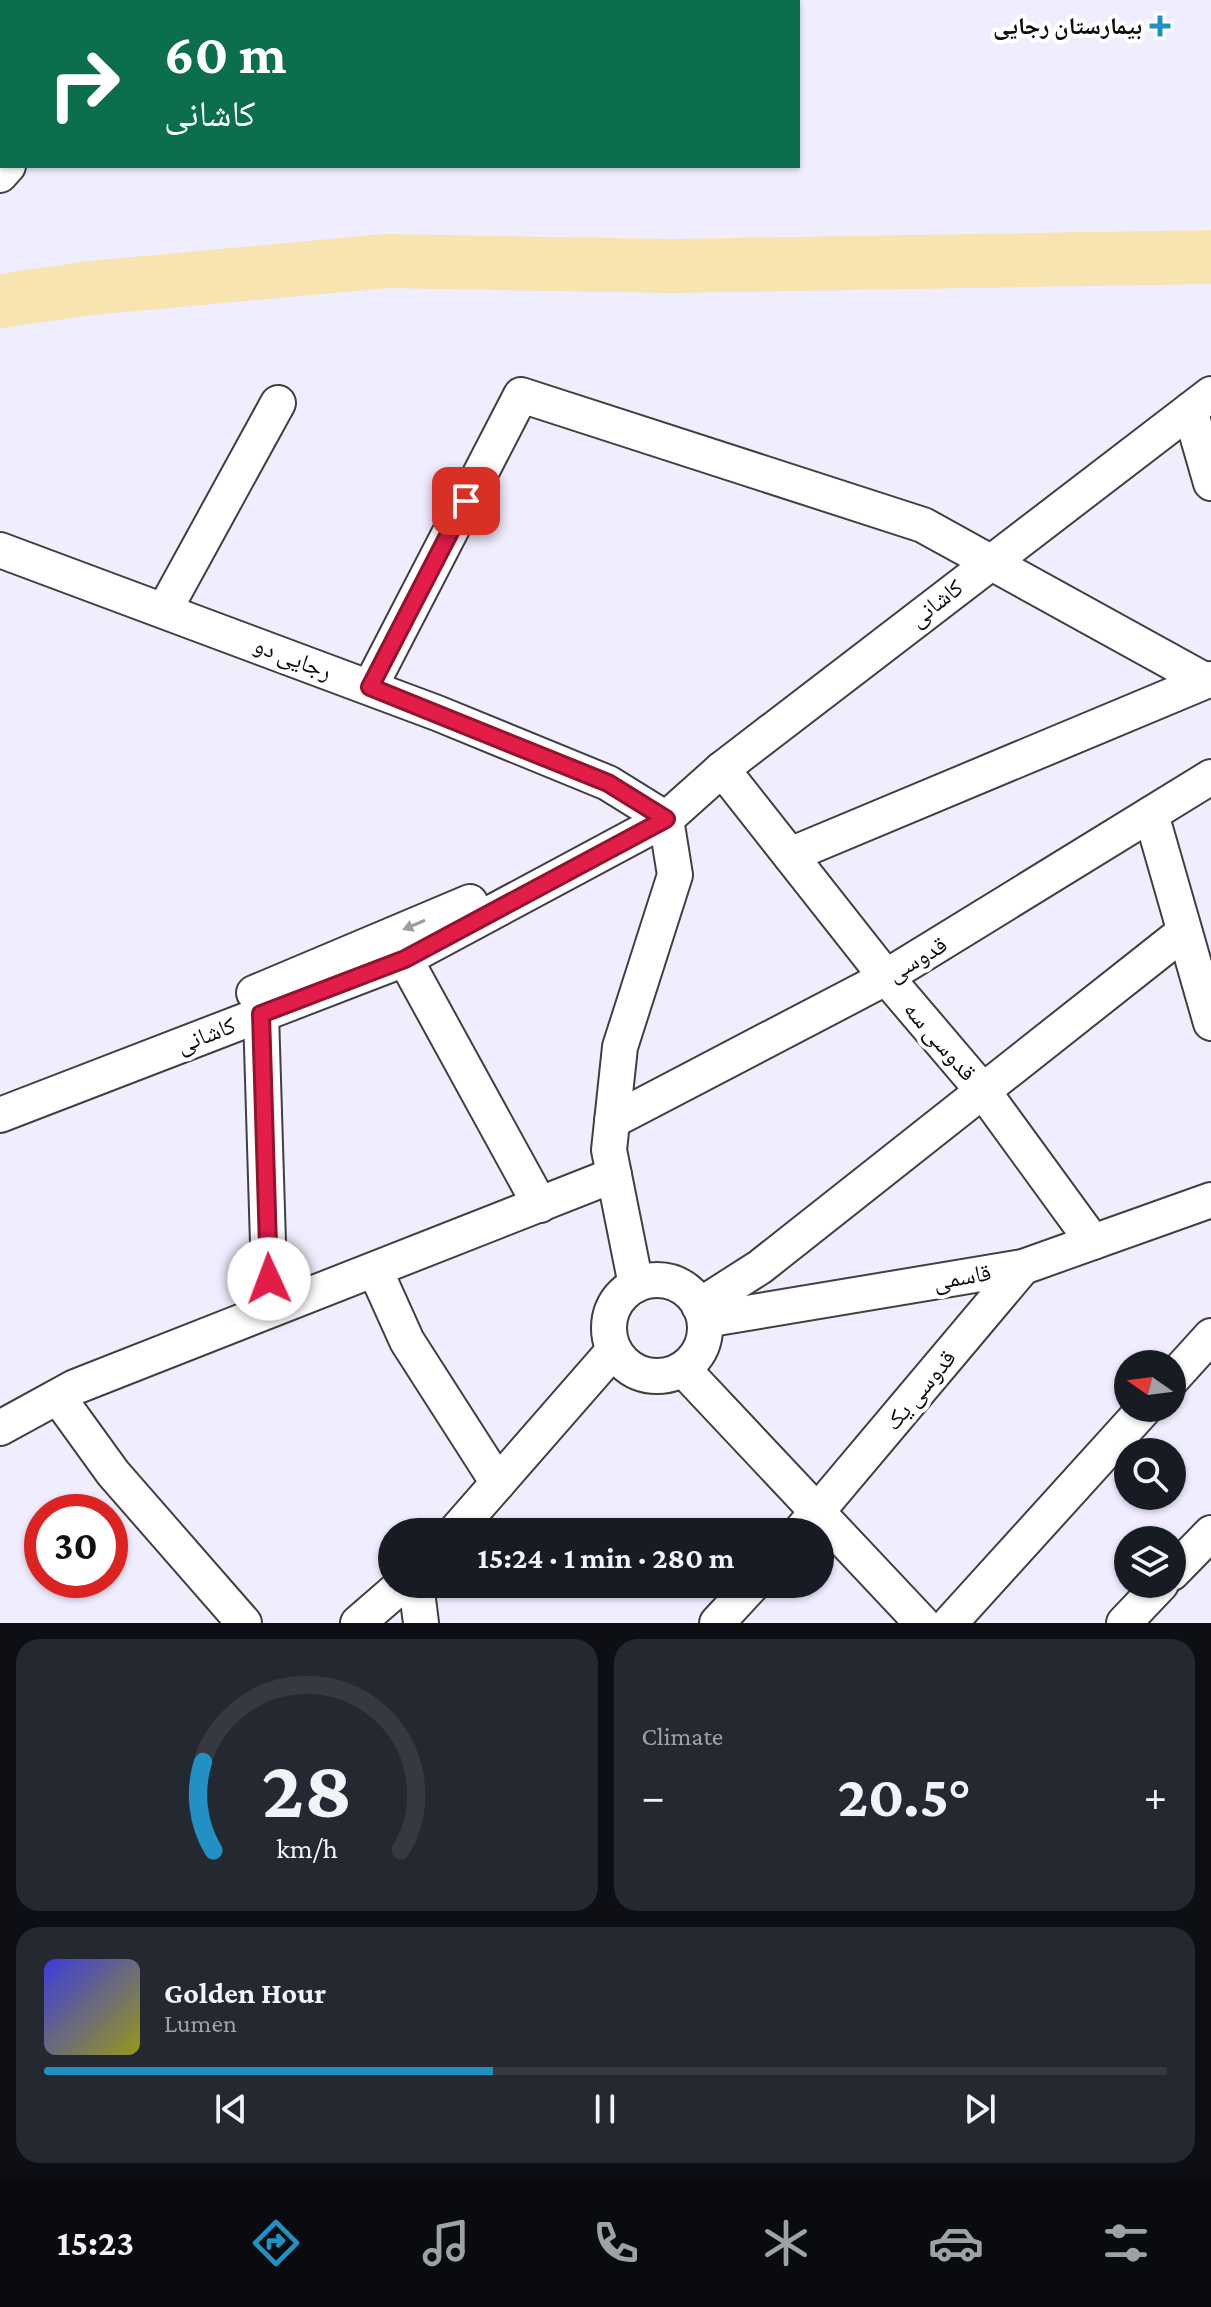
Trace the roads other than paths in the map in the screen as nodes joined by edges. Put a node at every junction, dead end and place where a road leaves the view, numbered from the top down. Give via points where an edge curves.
1 (1200, 402) edge
2 (278, 403) dead end
3 (1211, 483) edge
4 (0, 550) edge
5 (989, 562) junction
6 (165, 609) junction
7 (1208, 680) edge
8 (370, 687) junction
9 (722, 769) junction
10 (1211, 777) edge
11 (1151, 814) junction
12 (666, 819) junction
13 (790, 855) junction
14 (1184, 932) junction
15 (405, 959) junction
16 (886, 977) junction
17 (261, 1014) junction
18 (1211, 1023) edge
19 (983, 1091) junction
20 (0, 1092) edge
21 (0, 1115) edge
22 (612, 1121) junction
23 (614, 1175) junction
24 (1211, 1200) edge
25 (540, 1205) junction
26 (1093, 1242) junction
27 (1023, 1267) junction
28 (375, 1270) junction
29 (636, 1285) junction
30 (270, 1309) junction
31 (702, 1313) junction
32 (1211, 1336) edge
33 (614, 1350) junction
34 (1186, 1364) edge
35 (683, 1369) junction
36 (58, 1397) junction
37 (6, 1416) edge
38 (1132, 1422) edge
39 (498, 1483) junction
40 (467, 1518) edge
41 (805, 1518) edge
42 (813, 1518) edge
43 (1211, 1533) edge
44 (834, 1545) edge
45 (1186, 1559) edge
46 (387, 1598) edge
47 (418, 1598) edge
48 (740, 1598) edge
49 (1148, 1598) edge
50 (244, 1623) edge
51 (358, 1623) edge
52 (421, 1623) edge
53 (717, 1623) edge
54 (922, 1623) edge
55 (950, 1623) edge
56 (1124, 1623) edge

1 - 3 street
1 - 5 street, کاشانی
2 - 6 street
4 - 6 street, رجایی دو
5 - 7 street
5 - 8 street via 923,525 521,395
5 - 9 street, کاشانی
6 - 8 street, رجایی دو
7 - 13 street
8 - 12 street, رجایی دو via 608,783
9 - 12 street, کاشانی
9 - 13 street, قدوسی سه
10 - 11 street, قدوسی
11 - 14 street
11 - 16 street, قدوسی
12 - 15 street, کاشانی
12 -> 20 street, کاشانی via 130,1044
12 - 22 street via 675,875 620,1047
13 - 16 street, قدوسی سه
14 - 18 street
14 - 19 street
15 - 17 street, کاشانی
15 - 25 street
16 - 19 street, قدوسی سه
16 - 22 street, قدوسی
17 - 21 street, کاشانی
17 - 30 street
19 - 26 street, قدوسی سه
19 - 31 street
22 - 23 street via 609,1150
23 - 25 street
23 - 29 street
24 - 26 street, قاسمی
25 - 28 street
26 - 27 street, قاسمی
27 - 31 street, قاسمی
27 - 42 street, قدوسی یک
28 - 30 street
28 - 39 street via 407,1341
29 - 31 street via 678,1285
29 - 33 street via 614,1306 609,1336
30 - 36 street
31 - 35 street via 701,1348
32 - 34 street
33 - 35 street via 623,1363 652,1377
33 - 39 street
35 - 41 street
36 - 37 street
36 - 50 street via 113,1473
38 - 55 street
39 - 40 street
43 - 45 street
44 - 54 street
46 - 51 street
47 - 52 street
48 - 53 street
49 - 56 street

